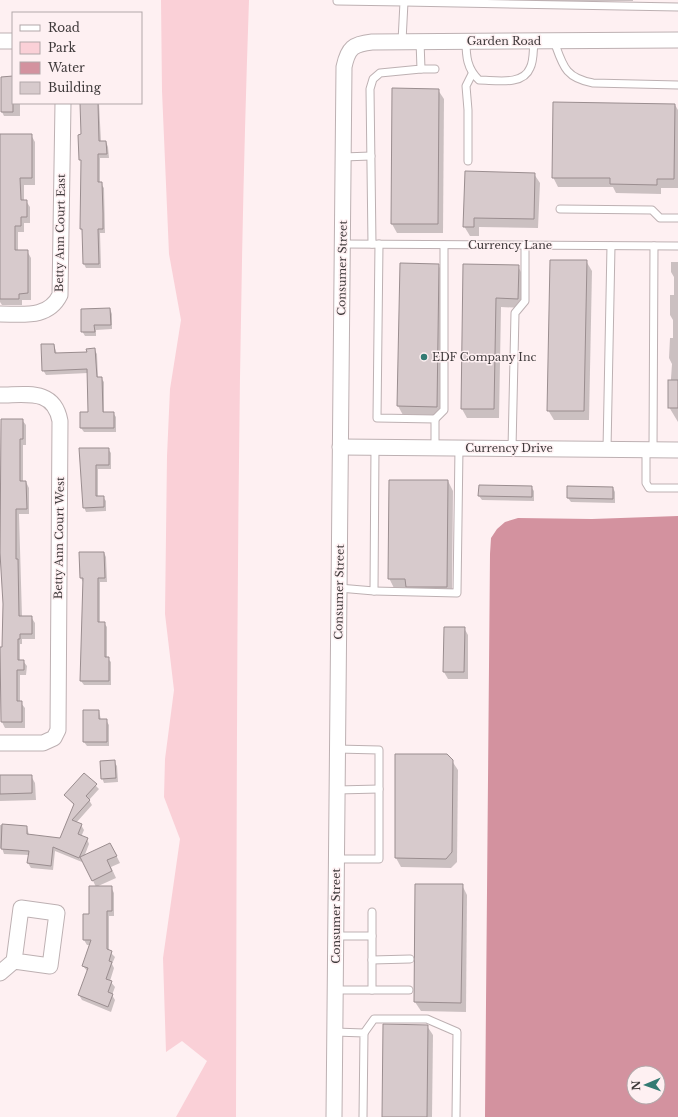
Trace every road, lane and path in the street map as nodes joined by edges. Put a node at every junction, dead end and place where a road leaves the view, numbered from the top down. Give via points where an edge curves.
1 (337, 1) dead end
2 (404, 1) edge
3 (678, 7) edge
4 (678, 40) edge
5 (0, 41) edge
6 (12, 41) edge
7 (402, 41) junction
8 (420, 41) junction
9 (466, 41) junction
10 (534, 41) junction
11 (554, 41) junction
12 (344, 66) joint
13 (421, 69) junction
14 (435, 69) dead end
15 (472, 74) junction
16 (678, 85) edge
17 (63, 104) edge
18 (371, 156) junction
19 (343, 157) junction
20 (468, 161) dead end
21 (560, 209) dead end
22 (678, 218) edge
23 (342, 244) junction
24 (376, 244) junction
25 (444, 245) junction
26 (526, 245) junction
27 (611, 246) junction
28 (654, 246) junction
29 (678, 246) edge
30 (0, 314) edge
31 (0, 395) edge
32 (435, 419) junction
33 (340, 447) junction
34 (375, 447) junction
35 (435, 448) junction
36 (459, 448) junction
37 (512, 448) junction
38 (607, 449) junction
39 (650, 450) junction
40 (678, 450) edge
41 (678, 488) edge
42 (339, 588) junction
43 (374, 591) junction
44 (0, 743) edge
45 (337, 749) junction
46 (379, 789) junction
47 (337, 790) junction
48 (336, 859) junction
49 (372, 912) dead end
50 (335, 936) junction
51 (372, 936) junction
52 (410, 959) dead end
53 (372, 960) junction
54 (14, 961) dead end
55 (0, 973) edge
56 (335, 990) junction
57 (372, 990) junction
58 (409, 990) dead end
59 (335, 1032) junction
60 (364, 1033) junction
61 (334, 1117) edge
62 (362, 1117) edge
63 (456, 1117) edge

1 - 2 lane
2 - 3 lane
2 - 7 lane
4 - 11 street, Garden Road
5 - 6 street
7 - 8 street, Garden Road
7 - 12 street, Garden Road via 358,43 346,56
8 - 9 street, Garden Road
8 - 13 lane
9 - 10 street, Garden Road
9 - 15 lane via 466,57
10 - 11 street, Garden Road
10 - 15 lane via 531,68 525,76 514,80 479,80
11 - 16 lane via 565,68 581,81
12 - 19 street, Consumer Street
13 - 14 lane
13 - 18 lane via 380,73 373,79 370,89
15 - 20 lane via 466,86
17 - 30 street, Betty Ann Court East via 60,296 56,303 44,312
18 - 19 lane
18 - 24 lane
19 - 23 street, Consumer Street
21 - 22 lane via 652,210 660,218
23 - 24 lane, Currency Lane
23 - 33 street, Consumer Street
24 - 25 lane, Currency Lane
24 - 32 lane via 377,418
25 - 26 lane, Currency Lane
25 - 32 lane via 444,410
26 - 27 lane, Currency Lane
26 - 37 lane via 525,301 514,313
27 - 28 lane, Currency Lane
27 - 38 lane
28 - 29 lane, Currency Lane
28 - 39 lane
31 - 44 street, Betty Ann Court West via 39,395 47,398 56,408 60,421 58,730 54,738 43,743
32 - 35 lane
33 - 34 street, Currency Drive
33 - 42 street, Consumer Street
34 - 35 street, Currency Drive
34 - 43 lane
35 - 36 street, Currency Drive
36 - 37 street, Currency Drive
36 - 43 lane via 457,593
37 - 38 street, Currency Drive
38 - 39 street, Currency Drive
39 - 40 street, Currency Drive
39 - 41 lane via 646,483 649,488
42 - 43 lane
42 - 45 street, Consumer Street
45 - 46 lane via 378,750
45 - 47 street, Consumer Street
46 - 47 lane
46 - 48 lane via 379,859
47 - 48 street, Consumer Street
48 - 50 street, Consumer Street
49 - 51 lane
50 - 51 lane
50 - 56 street, Consumer Street
51 - 53 lane
52 - 53 lane
53 - 57 lane
54 - 55 street
56 - 57 lane
56 - 59 street, Consumer Street
57 - 58 lane
59 - 60 lane
59 - 61 street, Consumer Street
60 - 62 lane
60 - 63 lane via 374,1019 427,1019 457,1032

